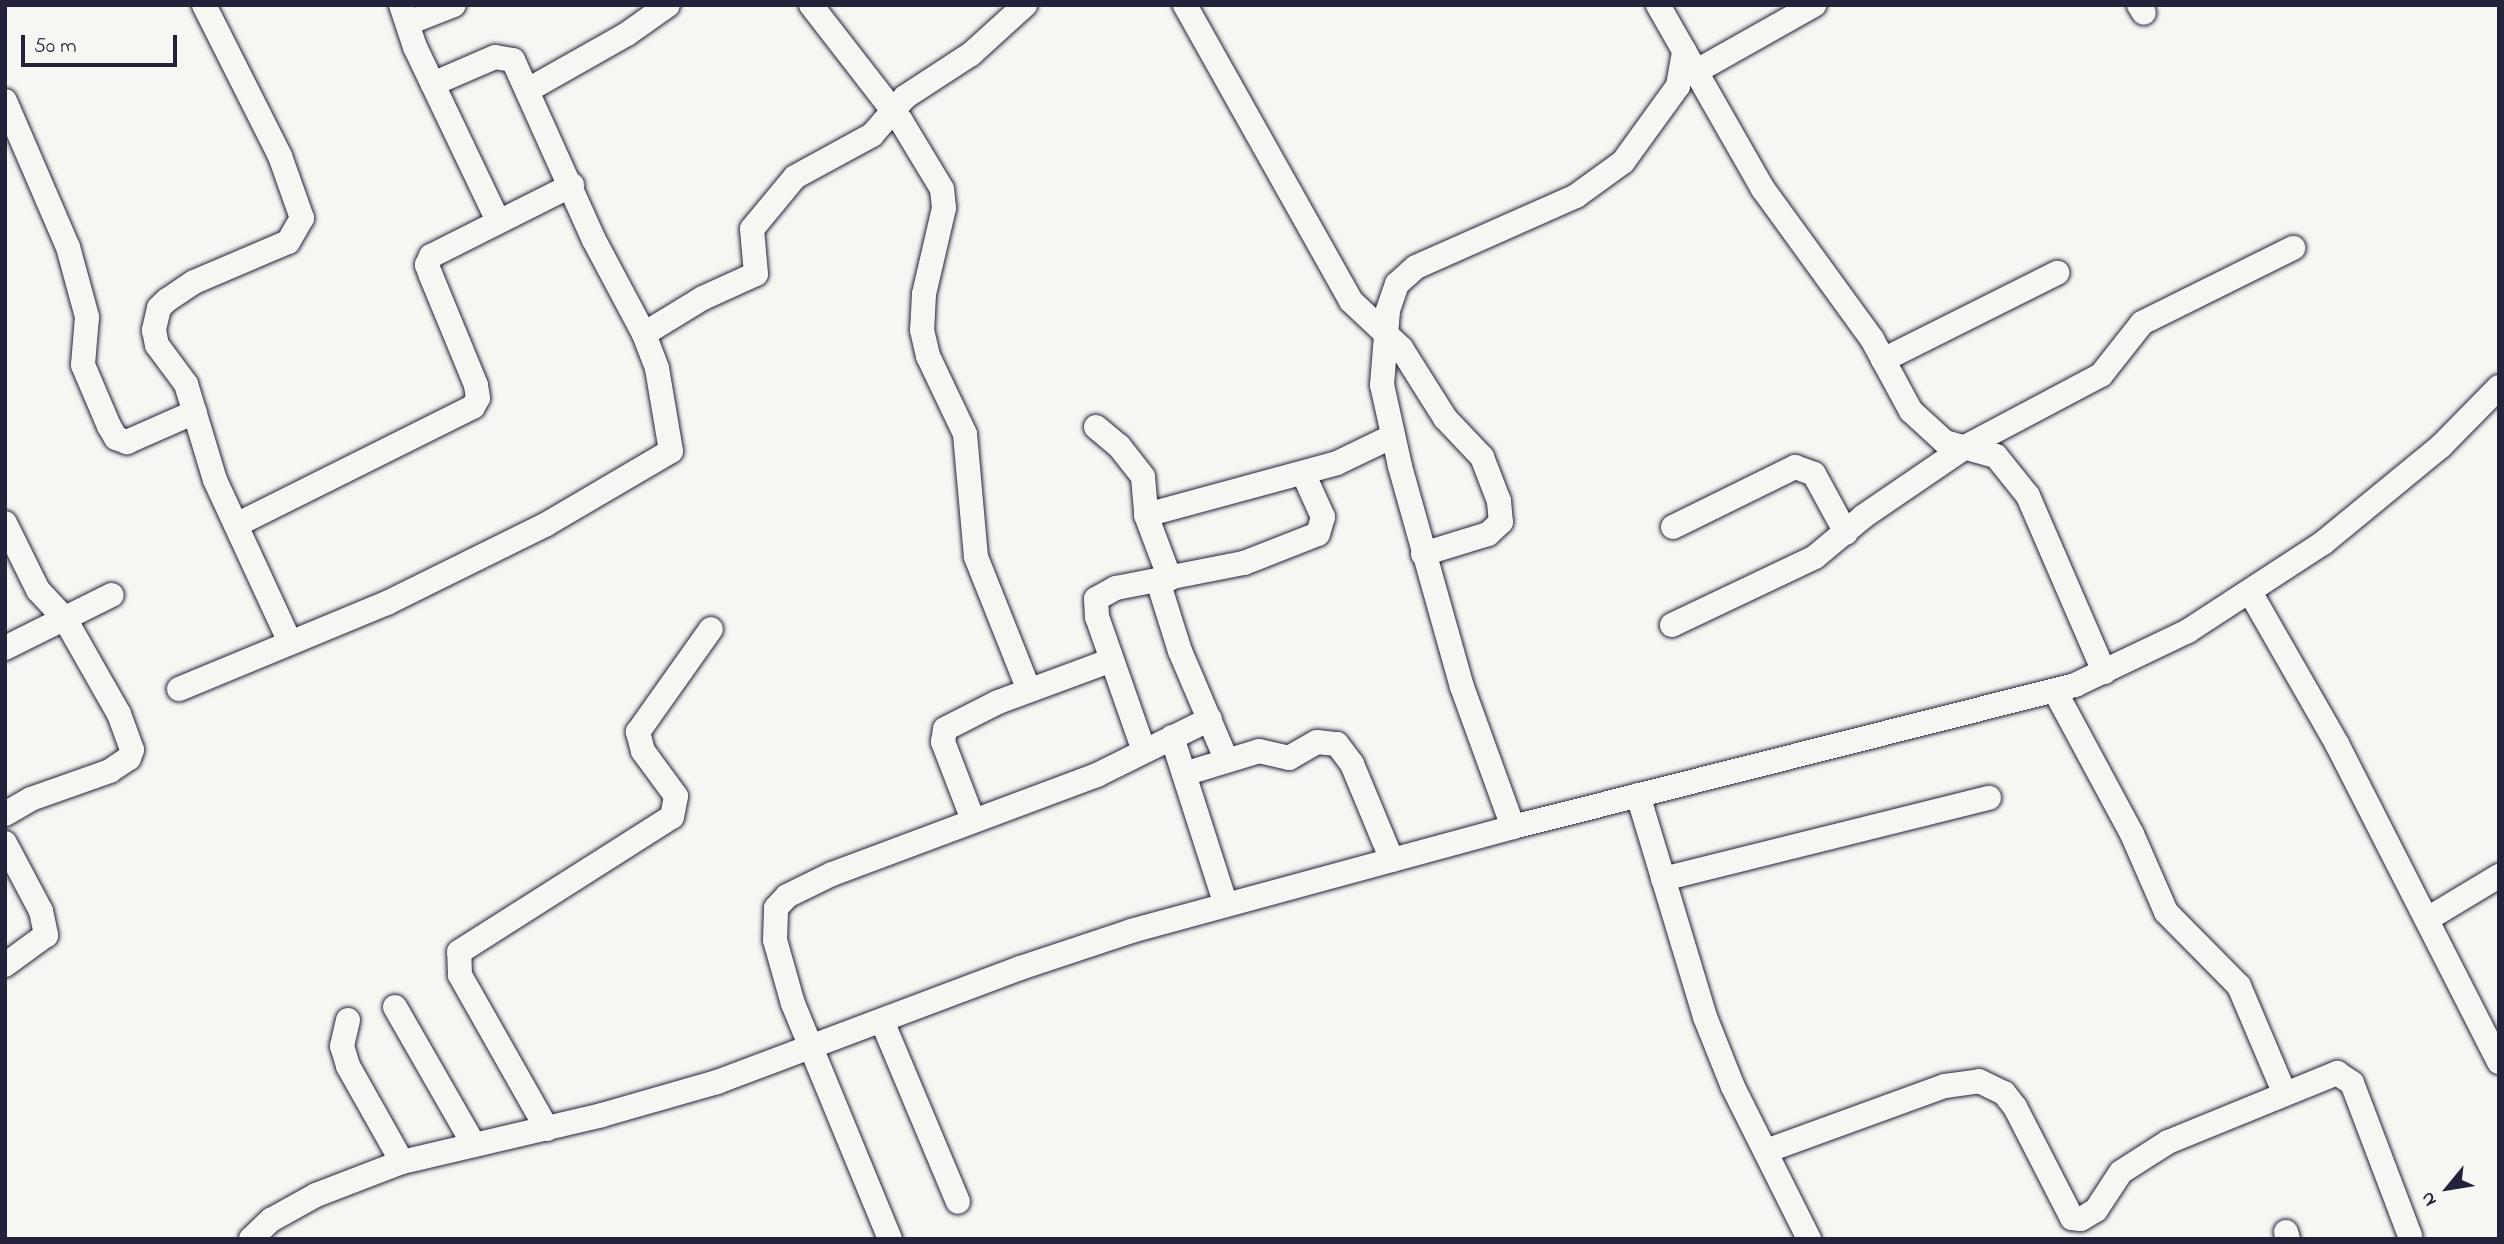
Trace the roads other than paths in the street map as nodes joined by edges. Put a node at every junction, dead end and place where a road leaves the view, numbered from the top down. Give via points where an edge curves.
1 (204, 5) edge
2 (454, 5) edge
3 (668, 5) edge
4 (811, 5) edge
5 (1025, 5) edge
6 (1185, 5) edge
7 (1658, 5) edge
8 (1814, 5) edge
9 (405, 14) edge
10 (1689, 61) junction
11 (433, 84) junction
12 (528, 90) junction
13 (5, 101) edge
14 (892, 109) junction
15 (572, 185) junction
16 (498, 221) junction
17 (2293, 248) dead end
18 (2057, 273) dead end
19 (1384, 332) junction
20 (644, 334) junction
21 (1883, 360) junction
22 (2499, 387) edge
23 (195, 412) junction
24 (1096, 427) dead end
25 (1393, 436) junction
26 (1965, 447) junction
27 (1303, 472) junction
28 (1146, 515) junction
29 (5, 523) edge
30 (236, 524) junction
31 (1673, 527) dead end
32 (1846, 533) junction
33 (1423, 554) junction
34 (1164, 580) junction
35 (2250, 592) junction
36 (112, 595) dead end
37 (65, 620) junction
38 (1672, 625) dead end
39 (711, 629) dead end
40 (290, 642) junction
41 (5, 648) edge
42 (1112, 660) junction
43 (2104, 672) junction
44 (179, 689) dead end
45 (1029, 690) junction
46 (2055, 691) junction
47 (1210, 719) junction
48 (1172, 737) junction
49 (1144, 751) junction
50 (1226, 759) junction
51 (1184, 774) junction
52 (1638, 795) junction
53 (1989, 798) dead end
54 (5, 814) edge
55 (973, 820) junction
56 (1513, 827) junction
57 (5, 843) edge
58 (1392, 860) junction
59 (2499, 876) edge
60 (1663, 879) junction
61 (1226, 905) junction
62 (2429, 918) junction
63 (5, 965) edge
64 (395, 1007) dead end
65 (348, 1020) dead end
66 (882, 1021) junction
67 (810, 1048) junction
68 (2499, 1062) edge
69 (2284, 1092) junction
70 (547, 1129) junction
71 (474, 1145) junction
72 (1766, 1151) junction
73 (401, 1162) junction
74 (958, 1202) dead end
75 (2410, 1236) dead end
76 (250, 1239) edge
77 (890, 1239) edge
78 (1809, 1239) edge

1 - 23 street via 280,156 302,218 288,242 194,282 159,308 154,331 158,345 186,384
2 - 9 street
3 - 12 street via 627,34
4 - 14 street
5 - 14 street via 971,54
6 - 19 street via 1343,289 1359,313
7 - 10 street
8 - 10 street
9 - 11 street
10 - 19 street via 1678,86 1623,162 1576,196 1416,267 1392,294
10 - 21 street via 1782,220 1849,305
11 - 12 street via 505,56 513,60
11 - 16 street
12 - 15 street
13 - 23 street via 68,247 87,317 83,365 108,426 116,438 127,442
14 - 20 street via 872,135 795,177 768,207 752,229 757,274 703,298
14 - 45 street via 942,189 944,208 924,294 922,330 928,356 965,433 976,557
15 - 16 street
15 - 20 street via 594,240
16 - 30 street via 431,256 427,265 476,385 478,398 473,407
17 - 26 street via 2159,312 2131,333 2114,363 2101,375
18 - 21 street
19 - 25 street via 1382,386
19 - 33 street via 1422,377 1445,418 1476,447 1501,513 1501,522 1488,534
20 - 40 street via 673,441 662,460 387,603
21 - 26 street via 1911,411 1928,430 1945,443
22 - 35 street via 2441,446 2323,543
23 - 30 street via 215,480
24 - 28 street via 1119,446 1143,478
25 - 27 street via 1347,460
25 - 33 street
26 - 32 street
26 - 43 street via 1996,456 2028,496
27 - 28 street
27 - 34 street via 1323,517 1318,534 1244,563
28 - 34 street
29 - 37 street via 38,590
30 - 40 street
31 - 32 street via 1795,467 1814,474
32 - 38 street via 1794,569
33 - 56 street via 1465,698
34 - 42 street via 1116,588 1096,599 1097,617
34 - 47 street
35 - 43 street via 2188,631
35 - 62 street
36 - 37 street
37 - 41 street
37 - 54 street via 119,714 132,750 129,758 110,771 31,799
39 - 70 street via 638,732 643,751 676,796 672,817 459,953 460,975
40 - 44 street
42 - 45 street
42 - 49 street
43 - 46 street
45 - 55 street via 945,729 943,741
46 - 52 street
46 - 69 street via 2132,834 2166,912 2239,986
47 - 48 street
47 - 50 street
48 - 49 street
48 - 51 street
49 - 55 street via 1097,775
50 - 51 street
50 - 58 street via 1259,751 1289,758 1317,742 1337,744 1352,764
51 - 61 street
52 - 56 street
52 - 60 street
53 - 60 street
55 - 67 street via 805,886 776,908 775,940
56 - 58 street
57 - 63 street via 41,911 46,935
58 - 61 street
59 - 62 street
60 - 72 street via 1705,1017
61 - 66 street via 1020,968
62 - 68 street via 2468,1009
64 - 71 street
65 - 73 street via 344,1056
66 - 67 street
66 - 74 street
67 - 70 street via 705,1086
67 - 77 street via 834,1095
69 - 72 street via 2190,1131 2137,1160 2110,1184 2096,1210 2081,1219 2072,1218 2015,1107 2004,1093 1979,1081 1945,1086
69 - 75 street via 2329,1075 2347,1076
70 - 71 street
71 - 73 street
72 - 78 street
73 - 76 street via 316,1195 271,1220

